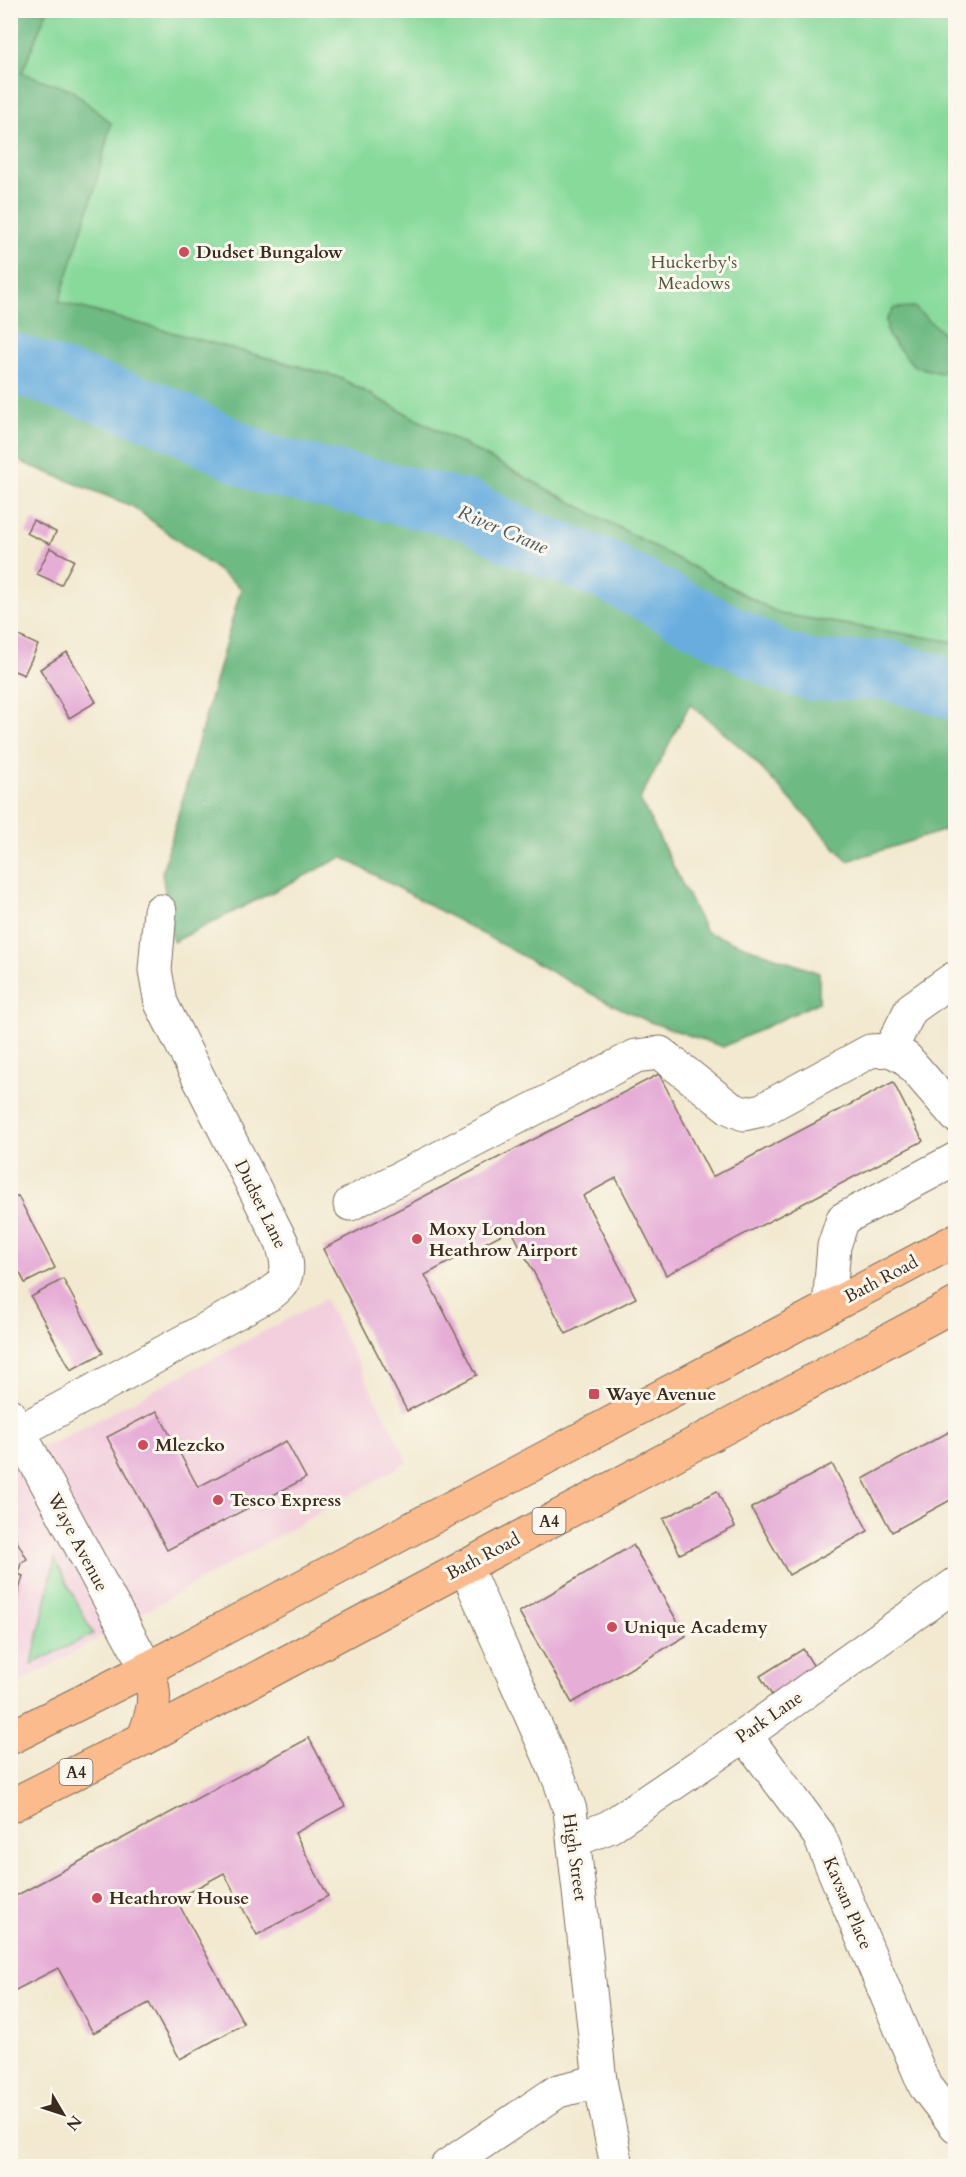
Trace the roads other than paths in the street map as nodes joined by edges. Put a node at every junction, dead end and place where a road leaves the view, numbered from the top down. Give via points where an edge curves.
1 (160, 911) dead end
2 (953, 979) dead end
3 (890, 1050) junction
4 (956, 1116) edge
5 (956, 1159) edge
6 (350, 1204) dead end
7 (956, 1240) edge
8 (956, 1304) edge
9 (829, 1307) junction
10 (17, 1439) edge
11 (465, 1566) junction
12 (956, 1584) edge
13 (147, 1669) junction
14 (745, 1735) junction
15 (10, 1738) edge
16 (142, 1739) junction
17 (10, 1806) edge
18 (575, 1840) junction
19 (600, 2081) junction
20 (956, 2126) edge
21 (447, 2166) edge
22 (617, 2166) edge

1 - 10 street, Dudset Lane via 154,970 161,1003 282,1243 289,1263 286,1276 282,1286 270,1294
2 - 3 street via 911,1009
3 - 4 street via 906,1058
3 - 6 street via 870,1051 762,1110 744,1114 730,1108 660,1053 636,1056
5 - 9 street via 843,1219 834,1246
7 - 9 highway, Bath Road
8 - 11 highway, Bath Road / A4
9 - 13 highway, Bath Road
10 - 13 street, Waye Avenue
11 - 16 highway, Bath Road / A4
11 - 18 street, High Street via 560,1781
12 - 14 street, Park Lane
13 - 15 highway, Bath Road
13 - 16 highway via 154,1684 154,1711
14 - 18 street, Park Lane via 609,1827
14 - 20 street, Kavsan Place via 819,1836 926,2086
16 - 17 highway, Bath Road / A4
18 - 19 street, High Street
19 - 21 street via 558,2091
19 - 22 street, High Street

